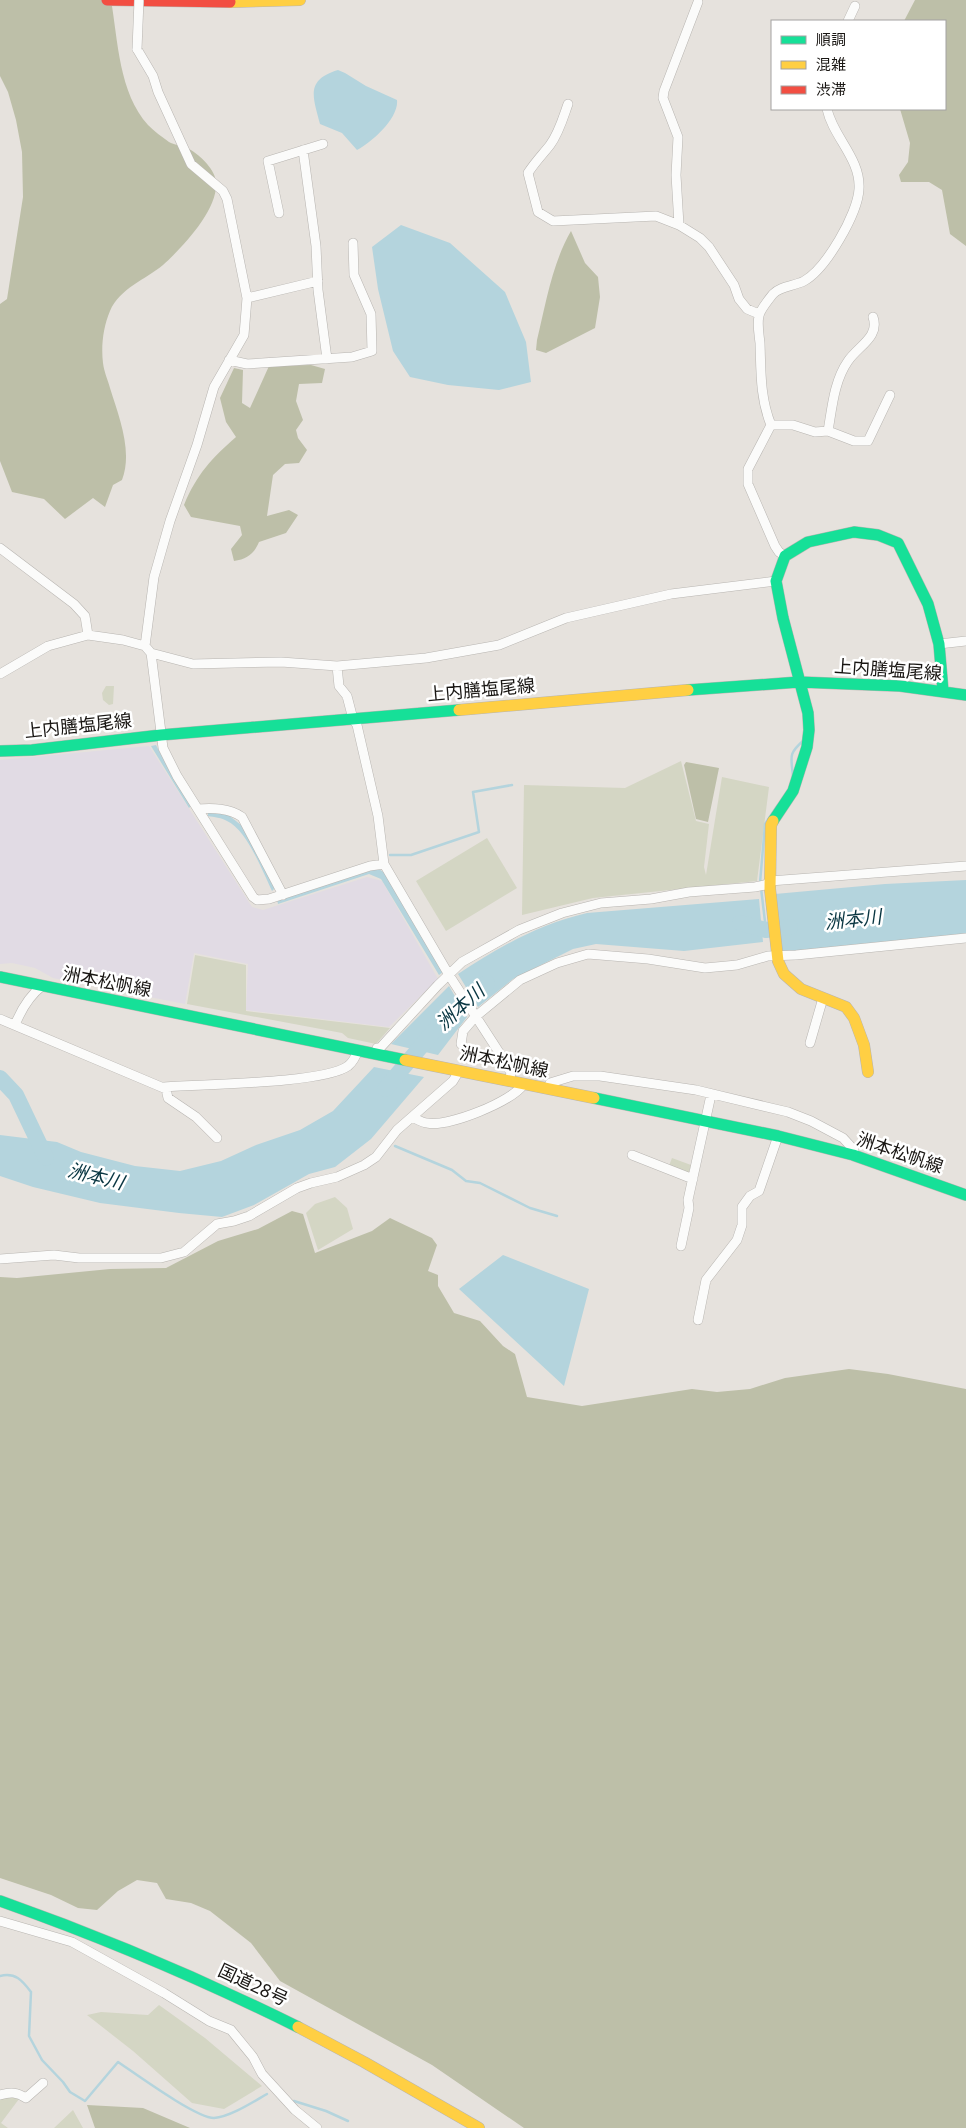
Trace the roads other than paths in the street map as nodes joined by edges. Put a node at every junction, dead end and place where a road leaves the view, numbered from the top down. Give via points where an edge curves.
1 (107, 0) edge
2 (139, 0) edge
3 (300, 0) edge
4 (698, 2) dead end
5 (855, 6) dead end
6 (848, 20) edge
7 (568, 104) dead end
8 (828, 110) edge
9 (323, 144) dead end
10 (303, 150) junction
11 (279, 213) dead end
12 (679, 224) junction
13 (353, 243) dead end
14 (318, 281) junction
15 (247, 298) junction
16 (758, 314) junction
17 (873, 318) dead end
18 (327, 359) junction
19 (229, 360) junction
20 (890, 395) dead end
21 (771, 425) junction
22 (828, 431) junction
23 (0, 548) edge
24 (785, 556) junction
25 (776, 581) junction
26 (88, 635) junction
27 (966, 641) edge
28 (939, 644) junction
29 (148, 649) junction
30 (337, 666) junction
31 (0, 674) edge
32 (799, 682) junction
33 (943, 691) junction
34 (966, 695) edge
35 (353, 719) junction
36 (161, 735) junction
37 (0, 751) edge
38 (198, 808) junction
39 (384, 864) junction
40 (966, 866) edge
41 (768, 885) junction
42 (283, 895) junction
43 (966, 938) edge
44 (777, 954) junction
45 (450, 976) junction
46 (0, 977) edge
47 (42, 986) junction
48 (823, 998) junction
49 (474, 1016) junction
50 (0, 1020) edge
51 (15, 1024) junction
52 (810, 1043) dead end
53 (461, 1044) dead end
54 (358, 1050) junction
55 (377, 1051) junction
56 (454, 1070) junction
57 (868, 1072) dead end
58 (509, 1081) junction
59 (524, 1084) junction
60 (161, 1087) junction
61 (549, 1089) junction
62 (711, 1095) junction
63 (412, 1117) junction
64 (706, 1122) junction
65 (778, 1136) junction
66 (217, 1138) dead end
67 (632, 1155) dead end
68 (853, 1155) junction
69 (693, 1179) junction
70 (966, 1195) edge
71 (681, 1246) dead end
72 (0, 1259) edge
73 (698, 1320) dead end
74 (0, 1901) edge
75 (0, 1921) edge
76 (43, 2083) dead end
77 (0, 2095) edge
78 (317, 2128) edge
79 (479, 2128) edge

1 - 3 main road
2 - 15 street, bridge via 136,49 153,76 191,164 223,191
4 - 12 street via 663,98 678,137
5 - 6 street
7 - 12 street via 560,127 528,173 538,212 553,222 656,216
8 - 16 street via 834,129 857,168 857,201 838,243 817,272 804,281 774,292
9 - 10 street
10 - 11 street via 268,161
10 - 14 street
12 - 16 street via 709,247 734,285 739,299 747,309
13 - 18 street via 354,275 371,314 372,351
14 - 15 street
14 - 18 street
15 - 19 street via 244,335
16 - 21 street via 761,388
17 - 22 street via 874,334 847,363 840,378
18 - 19 street via 248,364
19 - 29 street via 214,387 154,577
20 - 22 street via 868,441 854,441
21 - 22 street
21 - 24 street via 748,469 748,484 775,546
23 - 26 street via 74,604 86,616
24 - 25 main road
24 - 28 main road via 808,542 843,533 867,532 893,539 901,547 928,604
25 - 30 street via 671,594 566,618 499,645 426,658
25 - 32 main road
26 - 29 street via 123,640
26 - 31 street via 48,646
27 - 28 street
28 - 33 main road
29 - 30 street via 193,664 281,662
29 - 36 street
30 - 35 street via 339,686 347,696
32 - 33 main road, 上内膳塩尾線
32 - 35 main road, 上内膳塩尾線
32 - 41 main road via 808,713 807,746 793,791 771,825
33 - 34 main road, 上内膳塩尾線
35 - 36 main road, 上内膳塩尾線
35 - 39 street via 378,816
36 - 37 main road, 上内膳塩尾線
36 - 38 street via 163,748
38 - 42 street via 224,809 242,817
38 - 42 street via 252,897 263,900
39 - 42 street
39 - 45 street
40 - 41 street
41 - 44 main road
41 - 45 street via 601,903 562,913 492,944 471,956
43 - 44 street
44 - 48 main road via 784,974 801,989
44 - 49 street via 736,965 706,968 648,958 588,954 557,963 520,980
45 - 49 street
45 - 55 street
46 - 47 main road, 洲本松帆線
47 - 51 street via 24,1007
47 - 54 main road, 洲本松帆線
48 - 52 street
48 - 57 main road via 846,1007 854,1018 864,1045
49 - 53 street via 463,1031
49 - 58 street via 511,1073
50 - 51 street
51 - 60 street
54 - 55 main road, 洲本松帆線
54 - 60 street via 347,1067 297,1079
55 - 56 main road, 洲本松帆線
56 - 58 main road, 洲本松帆線
56 - 63 street via 454,1081
58 - 59 main road, 洲本松帆線
59 - 61 main road, 洲本松帆線
59 - 63 street via 518,1093 474,1114 426,1123
60 - 66 street via 166,1089 168,1098 196,1117
61 - 62 street via 550,1083 573,1076 600,1076
61 - 64 main road, 洲本松帆線
62 - 64 street
62 - 68 street via 788,1112 811,1121 843,1138 854,1150
63 - 72 street via 376,1157 364,1165 337,1177 297,1188 249,1216 217,1224 184,1252 161,1258 54,1255
64 - 65 main road, 洲本松帆線
64 - 69 street
65 - 68 main road, 洲本松帆線
65 - 73 street via 759,1191 750,1196 742,1207 742,1225 737,1240 706,1280
67 - 69 street
68 - 70 main road, 洲本松帆線
69 - 71 street
74 - 79 main road, 国道28号 via 104,1939 236,1996 360,2059
75 - 78 street via 72,1942 209,2021 231,2030 262,2074 295,2110
76 - 77 street via 26,2098 8,2092

